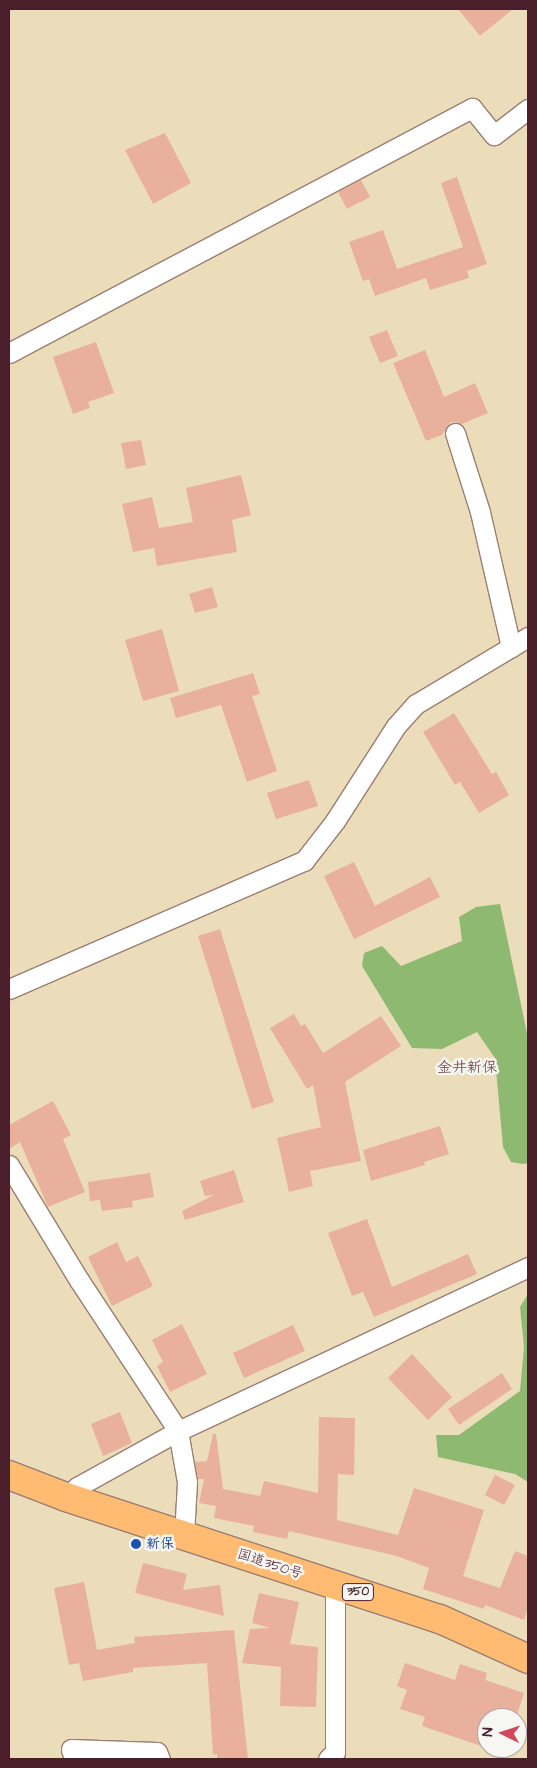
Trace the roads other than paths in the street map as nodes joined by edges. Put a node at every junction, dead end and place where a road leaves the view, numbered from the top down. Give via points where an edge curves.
1 (528, 109) edge
2 (9, 353) edge
3 (455, 434) dead end
4 (528, 637) edge
5 (511, 647) junction
6 (9, 989) edge
7 (9, 1165) edge
8 (528, 1267) edge
9 (178, 1431) junction
10 (9, 1474) edge
11 (66, 1498) junction
12 (184, 1536) junction
13 (335, 1585) junction
14 (528, 1659) edge
15 (74, 1759) edge
16 (160, 1759) edge
17 (328, 1759) edge

1 - 2 street via 494,135 472,108
3 - 5 street via 480,512
4 - 5 street
5 - 6 street via 416,704 396,726 335,821 304,861
7 - 9 street via 79,1280
8 - 9 street
9 - 11 street via 78,1487
9 - 12 street via 187,1482
10 - 11 highway, 国道350号 / 350
11 - 12 highway, 国道350号 / 350
12 - 13 highway, 国道350号 / 350
13 - 14 highway, 国道350号 / 350 via 440,1619
13 - 17 street via 335,1752
15 - 16 street via 71,1749 157,1752

